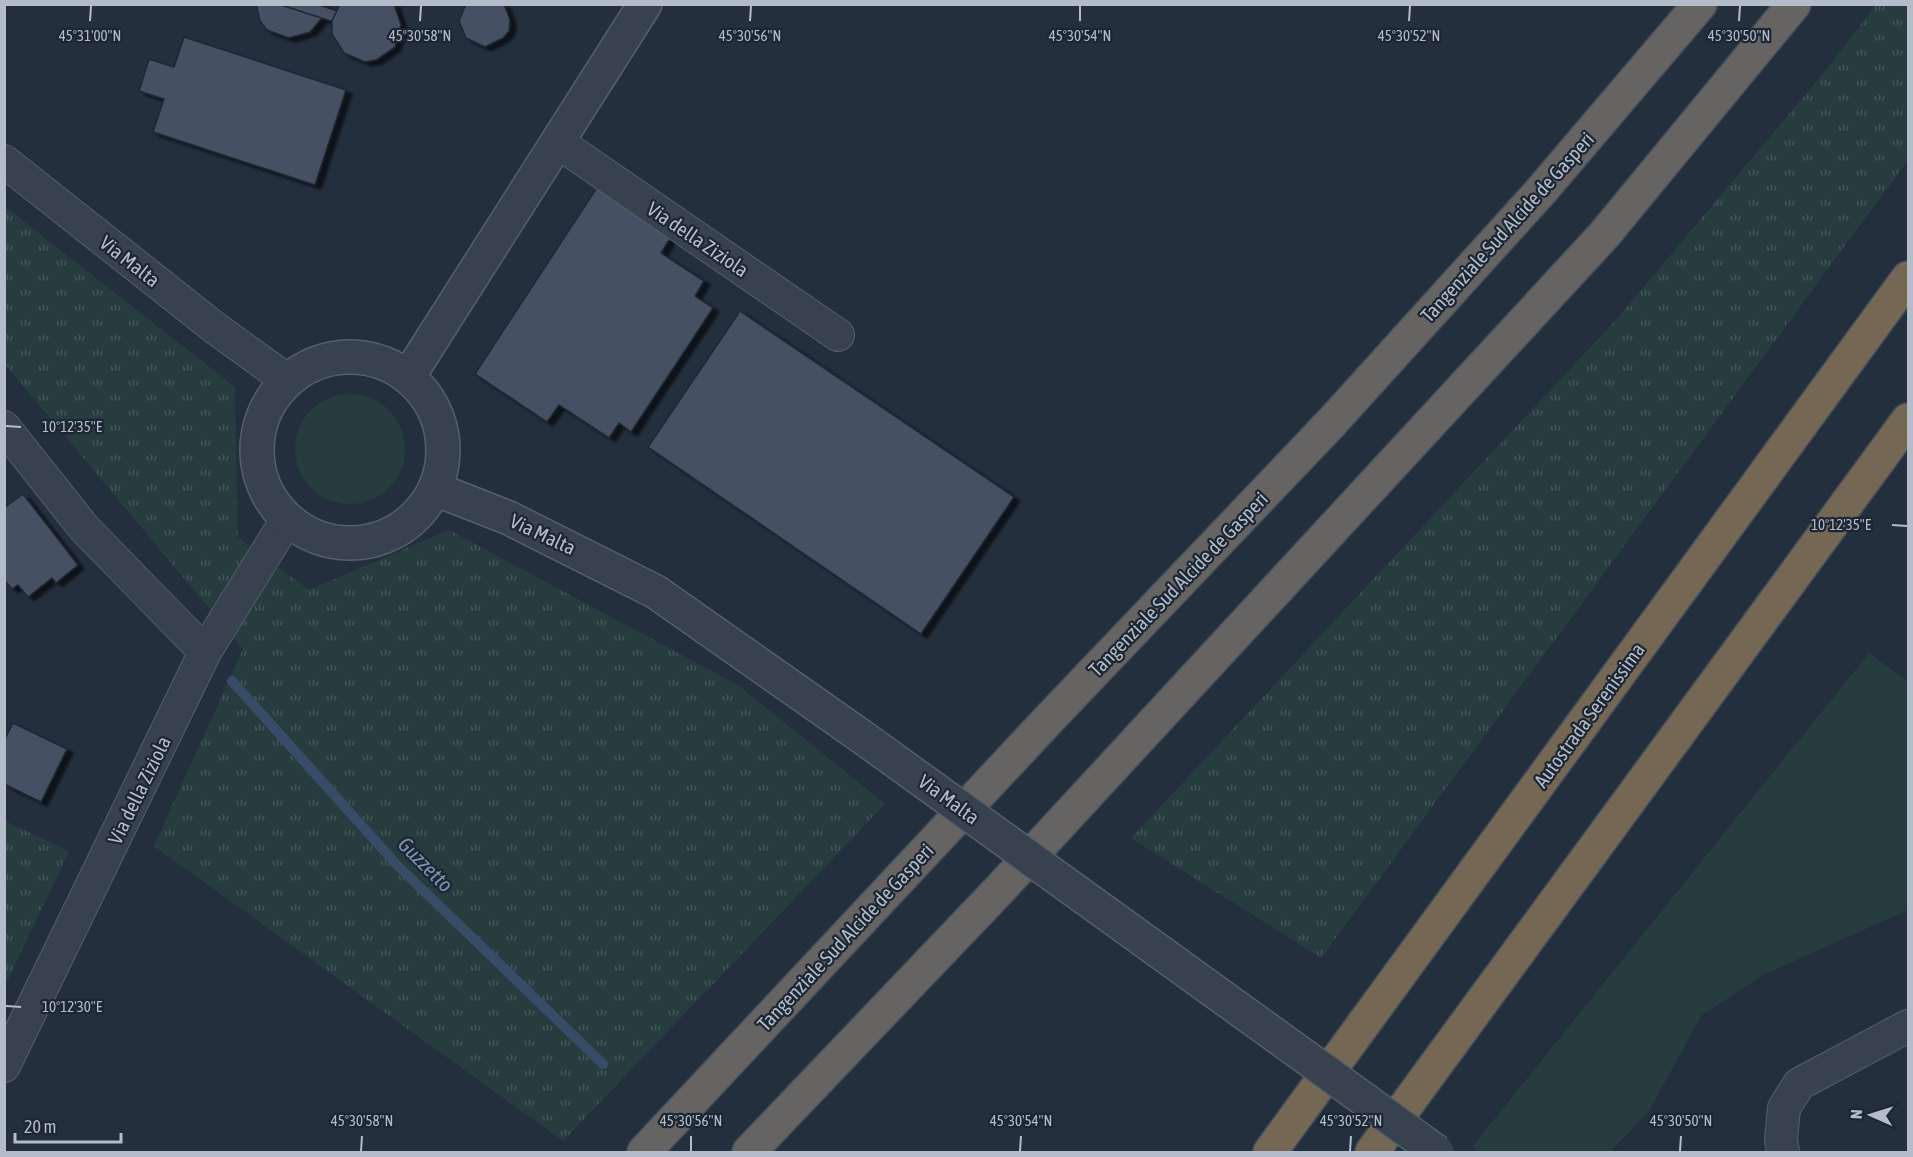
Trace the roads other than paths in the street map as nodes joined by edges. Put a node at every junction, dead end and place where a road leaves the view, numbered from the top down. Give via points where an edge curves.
1 (645, 4) edge
2 (1700, 4) edge
3 (1794, 4) edge
4 (558, 143) junction
5 (4, 161) edge
6 (1908, 278) edge
7 (838, 335) dead end
8 (408, 377) junction
9 (287, 380) junction
10 (1908, 420) edge
11 (4, 428) edge
12 (435, 489) junction
13 (286, 521) junction
14 (205, 652) junction
15 (1908, 1026) edge
16 (4, 1066) edge
17 (644, 1152) edge
18 (749, 1152) edge
19 (1270, 1152) edge
20 (1372, 1152) edge
21 (1437, 1152) edge
22 (1784, 1152) edge

1 - 4 street
2 - 17 highway, Tangenziale Sud Alcide de Gasperi via 1541,191 1332,422
3 - 18 highway via 1604,235 1000,889
4 - 7 street, Via della Ziziola
4 - 8 street
5 - 9 street, Via Malta
6 - 19 highway, Autostrada Serenissima
8 - 9 street via 386,364 360,357 317,363
8 - 12 street via 425,395 441,433 442,466
9 - 13 street via 270,400 260,424 256,450 259,476
10 - 20 highway
11 - 14 street via 84,528
12 - 13 street via 415,518 386,538 351,545 339,543 316,539
12 - 21 street, Via Malta, bridge via 509,518 656,592
13 - 14 street, Via della Ziziola
14 - 16 street, Via della Ziziola
15 - 22 street via 1799,1084 1784,1108

